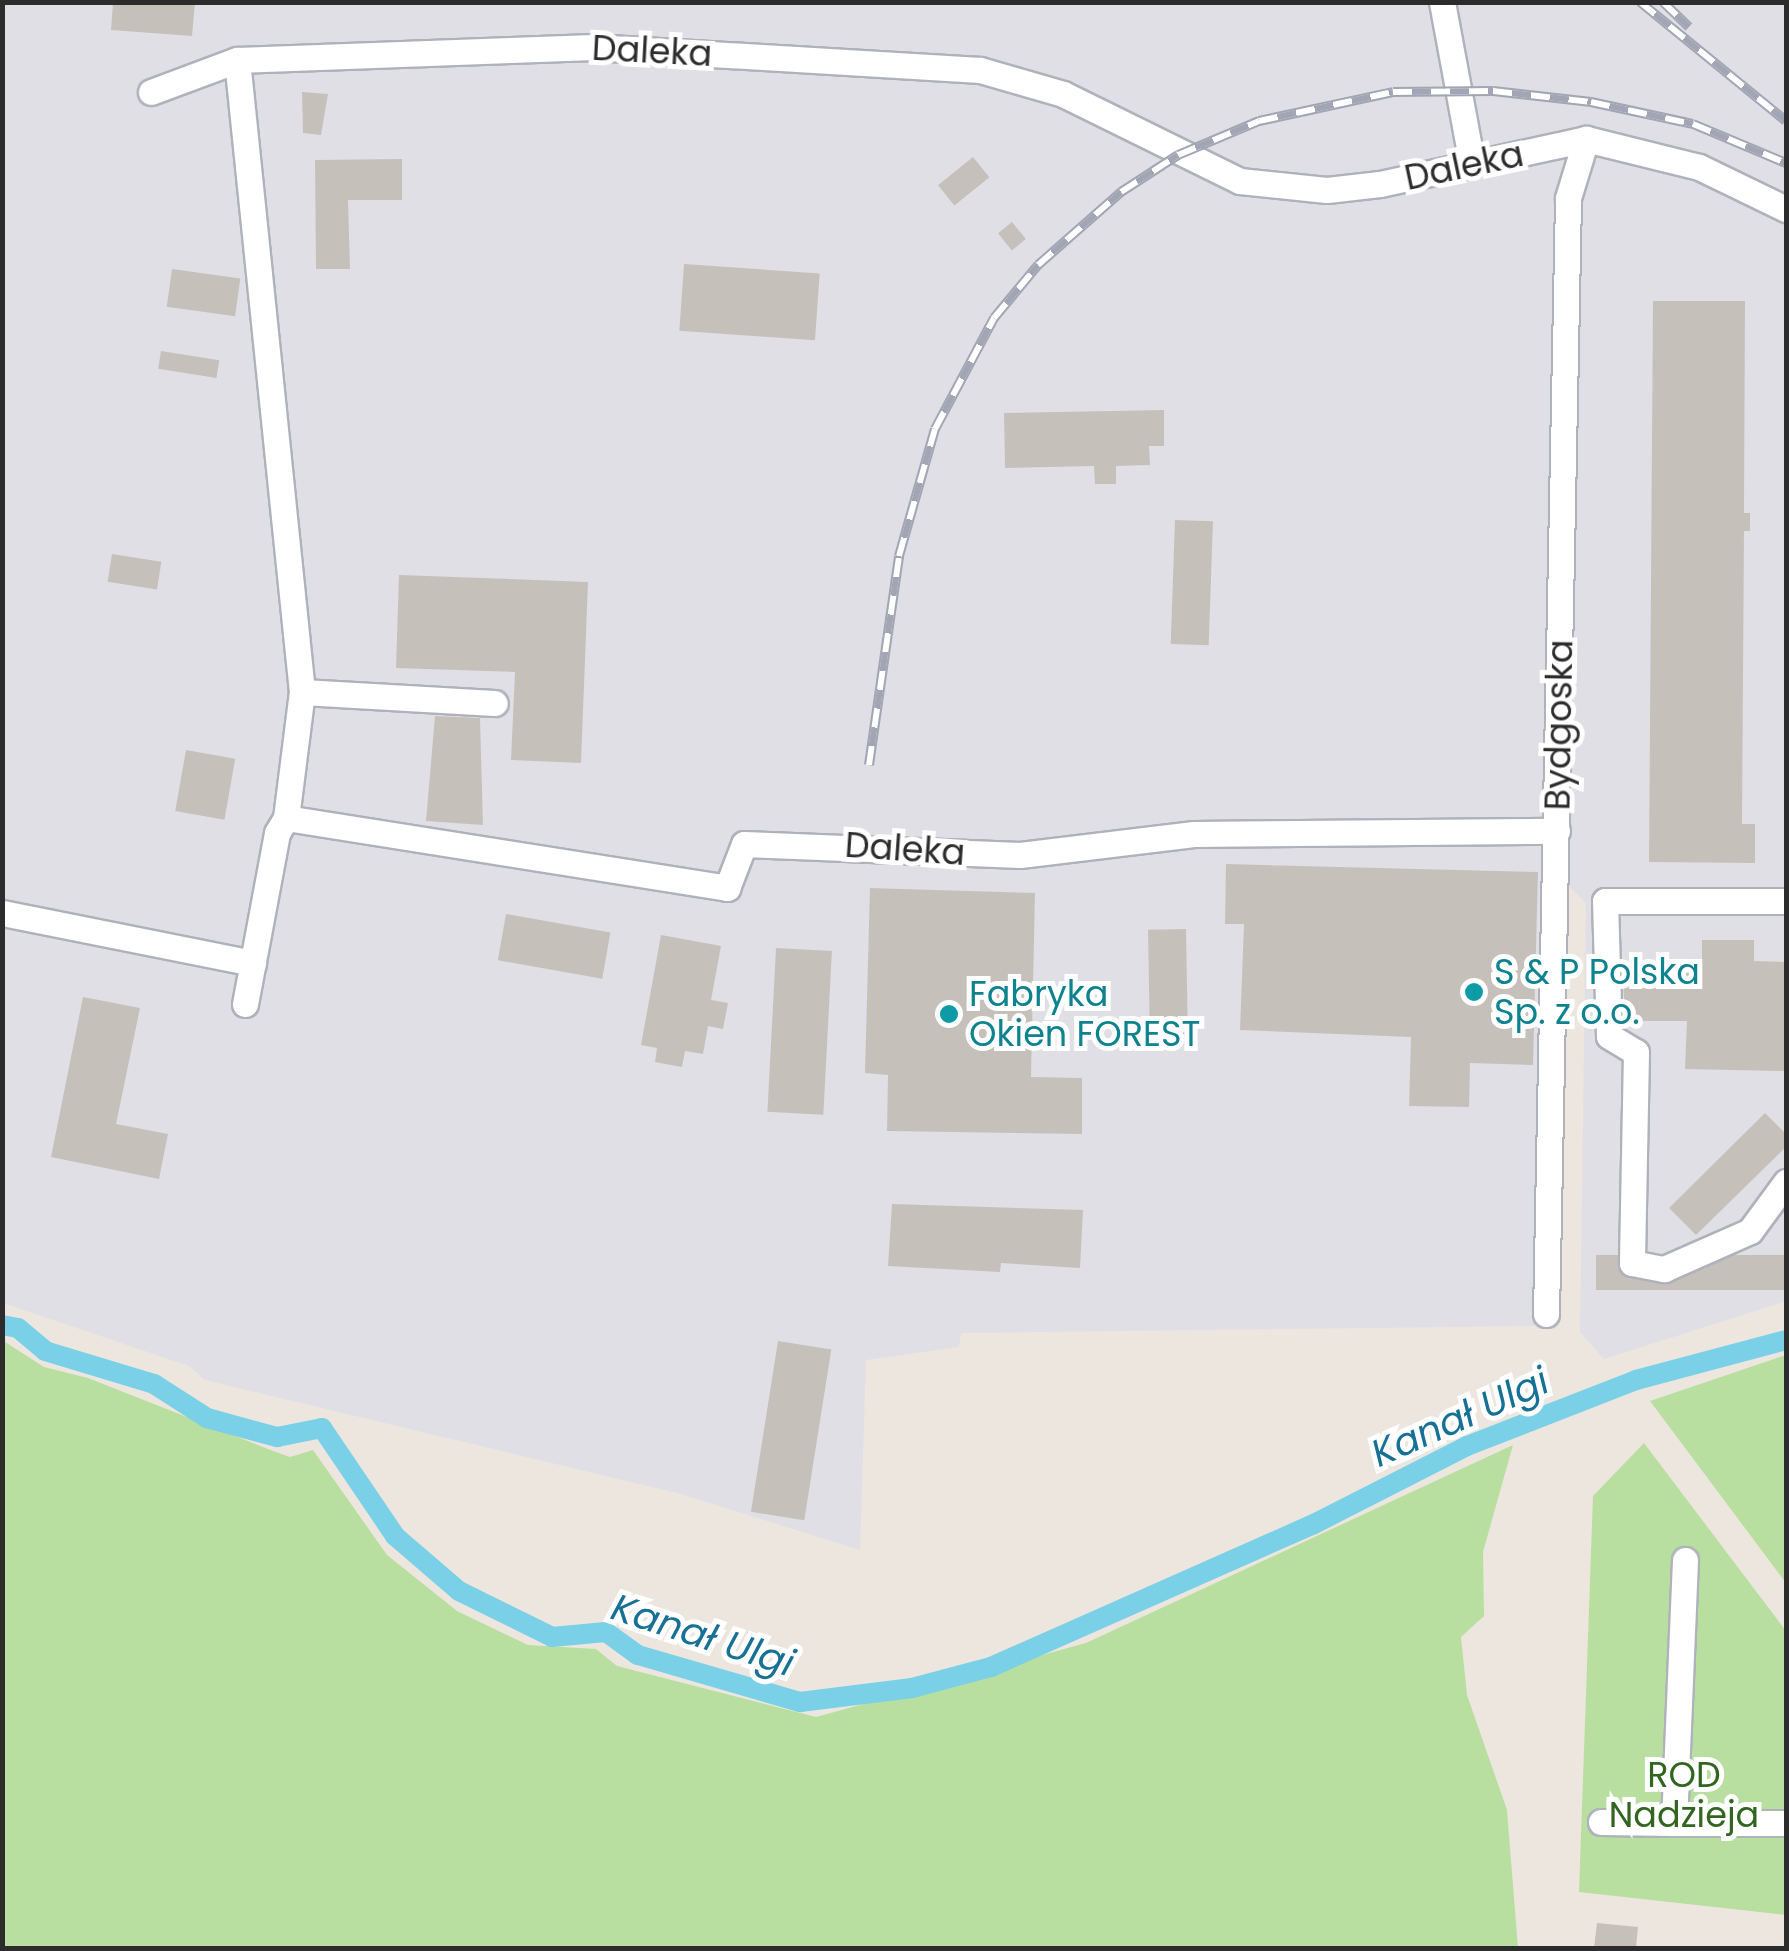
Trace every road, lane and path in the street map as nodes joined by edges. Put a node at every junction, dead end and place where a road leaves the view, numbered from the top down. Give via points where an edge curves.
1 (1442, 2) edge
2 (237, 60) junction
3 (151, 92) dead end
4 (1586, 139) junction
5 (1472, 164) junction
6 (1786, 209) edge
7 (302, 692) junction
8 (494, 703) dead end
9 (286, 818) junction
10 (1557, 831) junction
11 (1786, 902) edge
12 (2, 913) edge
13 (253, 963) junction
14 (245, 1004) dead end
15 (1786, 1182) edge
16 (1546, 1314) dead end
17 (1685, 1560) dead end
18 (1601, 1822) dead end
19 (1786, 1822) edge
20 (1674, 1823) junction

1 - 5 street
2 - 3 street, Daleka
2 - 5 street, Daleka via 593,47 980,70 1062,94 1240,181 1326,190
2 - 7 street
4 - 5 street, Daleka
4 - 6 street, Daleka via 1699,166
4 - 10 street, Bydgoska via 1568,198
7 - 8 street
7 - 9 street
9 - 10 street, Daleka via 727,888 744,844 1020,855 1194,834
9 - 13 street
10 - 16 street, Bydgoska
11 - 15 street via 1604,901 1609,1036 1636,1052 1632,1263 1664,1268 1750,1231
12 - 13 street
13 - 14 street
17 - 20 street
18 - 20 street
19 - 20 street

